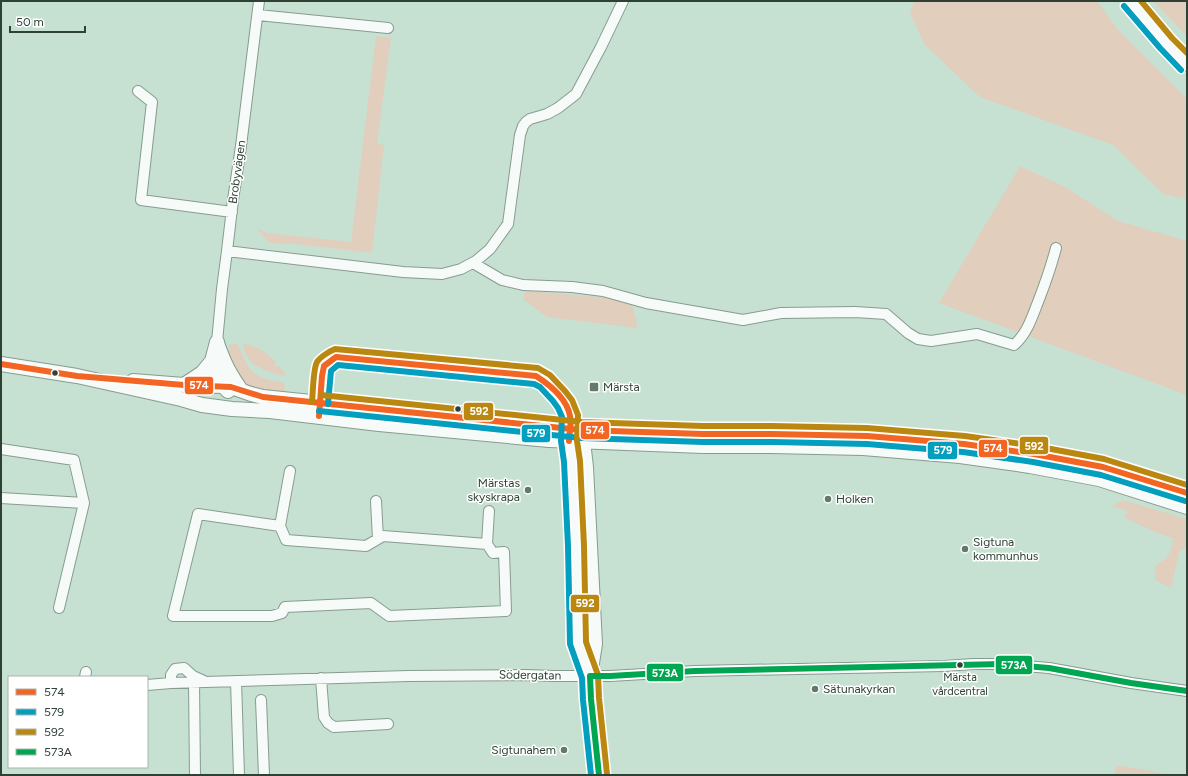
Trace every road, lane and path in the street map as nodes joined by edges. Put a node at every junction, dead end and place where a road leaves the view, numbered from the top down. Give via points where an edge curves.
1 (259, 1) edge
2 (623, 1) edge
3 (1130, 1) edge
4 (258, 14) junction
5 (388, 28) dead end
6 (1187, 64) edge
7 (138, 91) dead end
8 (232, 212) junction
9 (1056, 248) dead end
10 (228, 251) junction
11 (473, 263) junction
12 (217, 342) junction
13 (212, 361) junction
14 (1, 364) edge
15 (226, 379) junction
16 (183, 392) junction
17 (270, 411) junction
18 (576, 435) junction
19 (1, 449) edge
20 (290, 471) dead end
21 (1187, 493) edge
22 (1, 498) edge
23 (376, 501) dead end
24 (84, 503) junction
25 (1187, 507) edge
26 (489, 512) dead end
27 (280, 526) junction
28 (378, 539) junction
29 (487, 544) junction
30 (60, 608) dead end
31 (590, 676) junction
32 (321, 678) junction
33 (236, 681) junction
34 (194, 682) junction
35 (206, 682) junction
36 (171, 683) junction
37 (148, 685) edge
38 (1187, 691) edge
39 (261, 700) dead end
40 (388, 724) dead end
41 (195, 775) edge
42 (239, 775) edge
43 (264, 775) edge
44 (599, 775) edge

1 - 4 street, Brobyvägen
2 - 11 street via 576,94 558,108 530,119 523,126 508,224 490,249
3 - 6 street
4 - 5 street
4 - 8 street, Brobyvägen
7 - 8 street via 152,102 141,200
8 - 10 street, Brobyvägen
9 - 11 street via 1031,321 1021,339 1014,345 977,334 931,340 918,339 886,314 781,313 743,320 646,303 604,291 502,280
10 - 11 street via 403,272 442,274
10 - 12 street, Brobyvägen
12 - 13 street, Brobyvägen
12 - 15 street, Brobyvägen
13 - 15 street via 216,375
13 - 16 street, Brobyvägen
14 - 16 street
15 - 16 street via 215,392 200,396
15 - 17 street via 233,396
15 - 18 street via 231,387 263,397
16 - 17 street via 202,405
17 - 18 street via 386,424
18 - 21 street via 867,436 964,444 1103,467
18 - 25 street via 703,446 863,448 960,456 1099,479
18 - 31 street via 595,644
19 - 24 street via 74,460
20 - 27 street
22 - 24 street
23 - 28 street
24 - 30 street
26 - 29 street
27 - 28 street via 286,540 366,546
27 - 29 street via 198,514 172,616 272,616 282,613 286,607 371,603 389,616 506,611 504,552 493,553
28 - 29 street via 382,536
31 - 32 street, Södergatan
31 - 38 street, Södergatan via 1002,664 1049,668
31 - 44 street via 590,699
32 - 33 street, Södergatan
32 - 40 street via 324,717 328,723 334,727
33 - 35 street, Södergatan
33 - 42 street
34 - 35 street, Södergatan
34 - 36 street, Södergatan
34 - 41 street
35 - 36 street via 184,668 175,669 171,675
36 - 37 street, Södergatan
39 - 43 street

